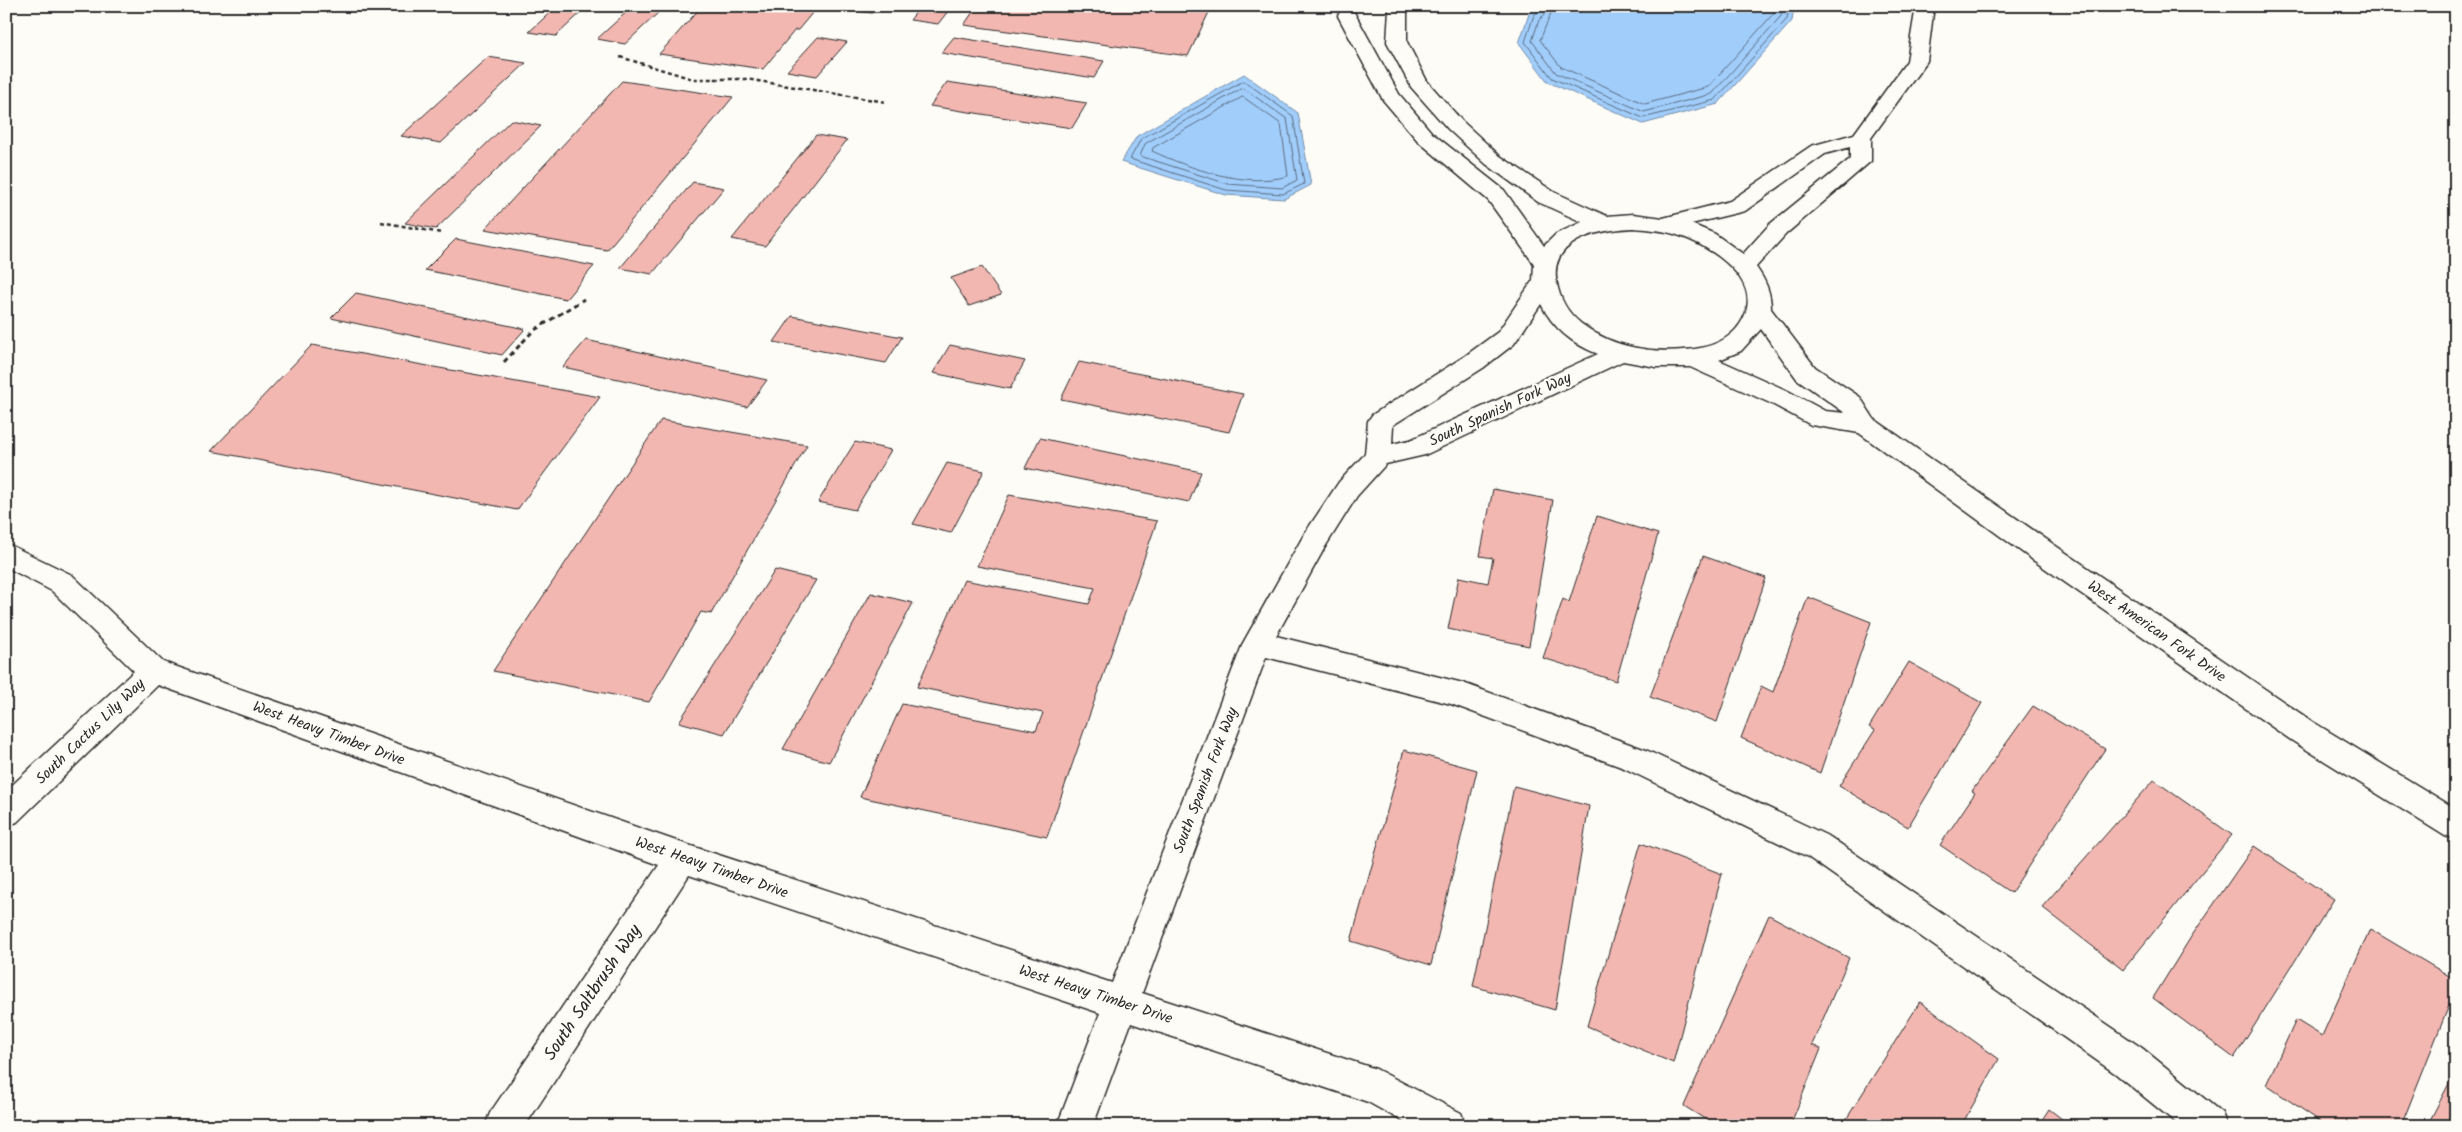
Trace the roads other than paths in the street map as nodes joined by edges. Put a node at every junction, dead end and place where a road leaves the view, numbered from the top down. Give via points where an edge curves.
1 (1925, 6) edge
2 (1398, 10) dead end
3 (1347, 16) dead end
4 (1861, 138) junction
5 (1604, 223) junction
6 (1665, 224) junction
7 (1744, 267) junction
8 (1544, 273) junction
9 (1759, 310) junction
10 (1620, 353) junction
11 (1695, 359) junction
12 (1865, 425) junction
13 (1378, 457) junction
14 (6, 554) edge
15 (1257, 643) junction
16 (153, 671) junction
17 (6, 812) edge
18 (2456, 826) edge
19 (682, 858) junction
20 (1121, 1002) junction
21 (503, 1126) edge
22 (1075, 1126) edge
23 (1448, 1126) edge
24 (2208, 1126) edge

1 - 4 street via 1917,61
2 - 5 street via 1397,42 1418,83 1455,125 1494,160 1546,197
3 - 8 street via 1390,96 1426,137 1496,195
4 - 6 street via 1818,150 1738,206
4 - 7 street via 1860,161 1778,230
5 - 6 street via 1634,220
5 - 8 street via 1577,231 1557,245
6 - 7 street via 1696,234 1724,249
7 - 9 street via 1757,289
8 - 10 street via 1550,303 1566,323 1590,340
8 - 13 street via 1506,338 1381,422
9 - 11 street via 1748,332 1727,349
9 - 12 street, West American Fork Drive via 1806,373 1851,403
10 - 11 street via 1658,360
10 - 13 street, South Spanish Fork Way via 1416,448
11 - 12 street, West American Fork Drive via 1820,419
12 - 18 street, West American Fork Drive via 2294,726
13 - 15 street, South Spanish Fork Way via 1348,489 1329,518
14 - 16 street, West Heavy Timber Drive via 62,583
15 - 20 street, South Spanish Fork Way
15 - 24 street via 1453,692 1635,759 1819,847 2129,1062
16 - 17 street, South Cactus Lily Way
16 - 19 street, West Heavy Timber Drive
19 - 20 street, West Heavy Timber Drive
19 - 21 street, South Saltbrush Way
20 - 22 street, South Spanish Fork Way
20 - 23 street, West Heavy Timber Drive via 1376,1087

